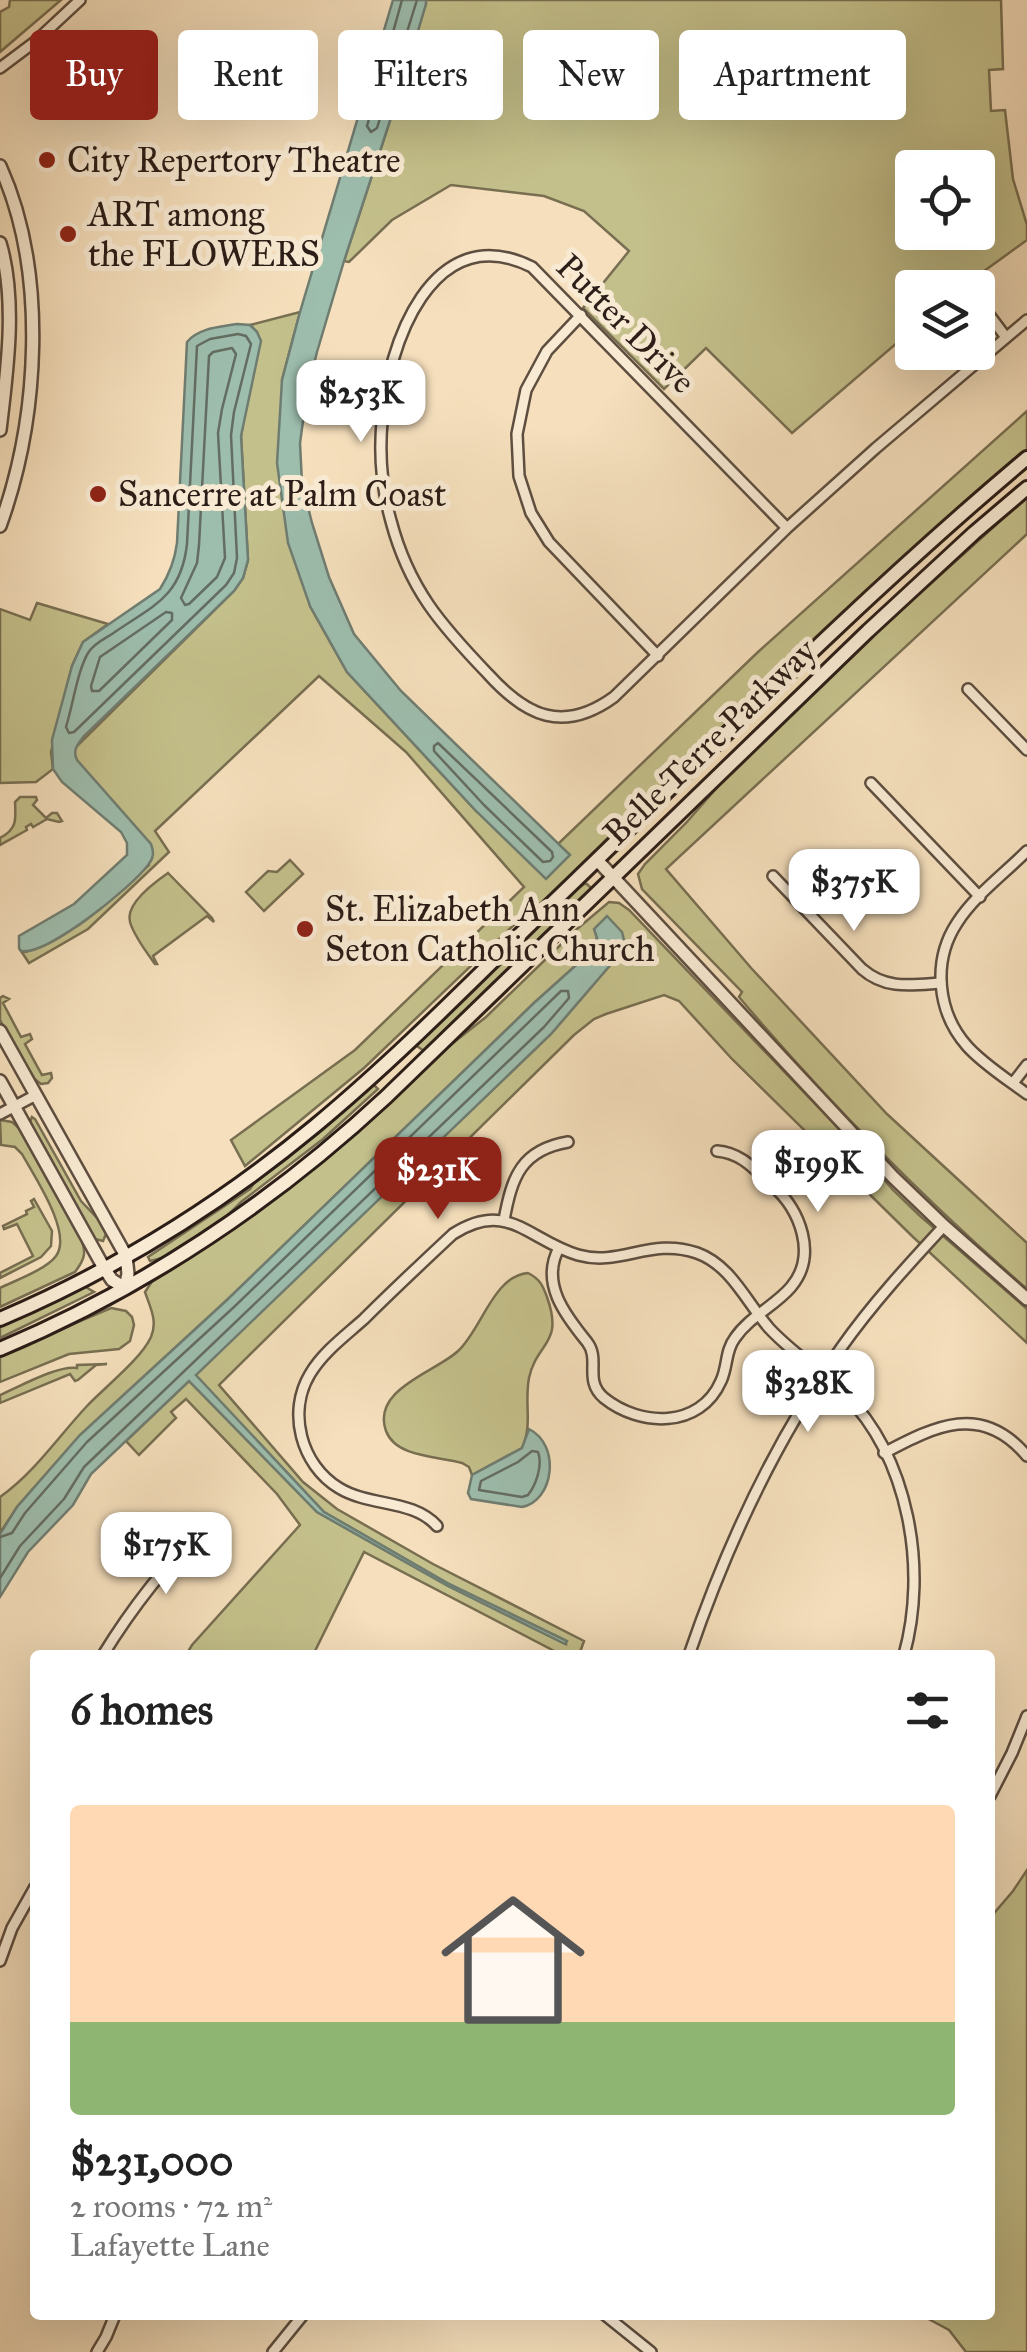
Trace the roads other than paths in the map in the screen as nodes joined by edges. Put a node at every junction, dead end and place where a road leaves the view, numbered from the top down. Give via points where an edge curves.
1 (80, 0) edge
2 (0, 68) edge
3 (0, 166) edge
4 (0, 243) edge
5 (581, 315) junction
6 (1027, 320) edge
7 (995, 322) edge
8 (1006, 336) junction
9 (0, 430) edge
10 (1027, 458) edge
11 (1027, 488) edge
12 (0, 526) edge
13 (787, 528) junction
14 (658, 656) junction
15 (968, 689) dead end
16 (1027, 750) edge
17 (871, 783) dead end
18 (1027, 851) edge
19 (598, 860) junction
20 (773, 876) dead end
21 (614, 877) junction
22 (980, 896) junction
23 (941, 983) junction
24 (0, 1031) edge
25 (1027, 1065) edge
26 (0, 1081) edge
27 (1013, 1084) junction
28 (1027, 1094) edge
29 (36, 1095) junction
30 (14, 1106) junction
31 (0, 1114) edge
32 (568, 1142) dead end
33 (717, 1151) dead end
34 (504, 1220) junction
35 (944, 1226) junction
36 (559, 1248) junction
37 (126, 1256) junction
38 (104, 1268) junction
39 (125, 1288) junction
40 (1027, 1298) edge
41 (758, 1316) junction
42 (0, 1319) edge
43 (0, 1350) edge
44 (822, 1375) junction
45 (884, 1453) junction
46 (1027, 1456) edge
47 (208, 1523) dead end
48 (438, 1526) dead end
49 (106, 1650) edge
50 (691, 1650) edge
51 (905, 1650) edge
52 (1027, 1716) edge
53 (995, 1786) edge
54 (30, 1895) edge
55 (0, 1961) edge
56 (113, 2320) edge
57 (299, 2320) edge
58 (611, 2320) edge
59 (97, 2352) edge
60 (273, 2352) edge
61 (651, 2352) edge

1 - 2 street
3 - 12 street via 24,235 32,312 26,424
4 - 9 street via 9,286
5 - 13 street, Putter Drive
5 - 14 street via 547,351 526,390 516,434 519,476 549,542
5 - 14 street, Putter Drive via 532,267 504,256 463,261 436,277 412,311 386,386 386,501 404,560 441,624 526,708 559,717 588,713
6 - 8 street, Putter Drive
7 - 8 street
8 - 13 street, Putter Drive
10 - 19 main road, Belle Terre Parkway via 878,589
11 - 21 main road, Belle Terre Parkway
13 - 14 street, Putter Drive
15 - 16 street
17 - 22 street
18 - 22 street
19 - 21 street
19 - 37 main road, Belle Terre Parkway via 312,1128 228,1192
20 - 23 street via 873,978 896,986
21 - 35 street
21 - 39 main road, Belle Terre Parkway via 328,1150 244,1214
22 - 23 street via 951,934
23 - 27 street via 947,1014 962,1040
24 - 29 street
25 - 27 street
26 - 30 street
27 - 28 street
29 - 30 street
29 - 37 street
30 - 31 street
30 - 38 street
32 - 34 street via 542,1148 525,1162
33 - 41 street via 740,1156 782,1194 803,1232 796,1280
34 - 36 street
34 - 48 street via 453,1234 323,1357 302,1394 302,1440 328,1480 357,1497 422,1513
35 - 40 street
35 - 44 street
36 - 41 street via 600,1260 650,1248 698,1253 724,1270
36 - 41 street via 553,1284 566,1316 592,1350 594,1386 637,1416 676,1417 707,1400 721,1382 731,1343
37 - 38 main road, Belle Terre Parkway
37 - 39 street
38 - 39 street
38 - 42 main road, Belle Terre Parkway
39 - 43 main road, Belle Terre Parkway
41 - 44 street
44 - 45 street via 854,1405
44 - 50 street via 746,1511
45 - 46 street via 940,1426 968,1423 994,1429
45 - 51 street via 913,1549
47 - 49 street via 156,1579
52 - 53 street
54 - 55 street
56 - 59 street
57 - 60 street
58 - 61 street

